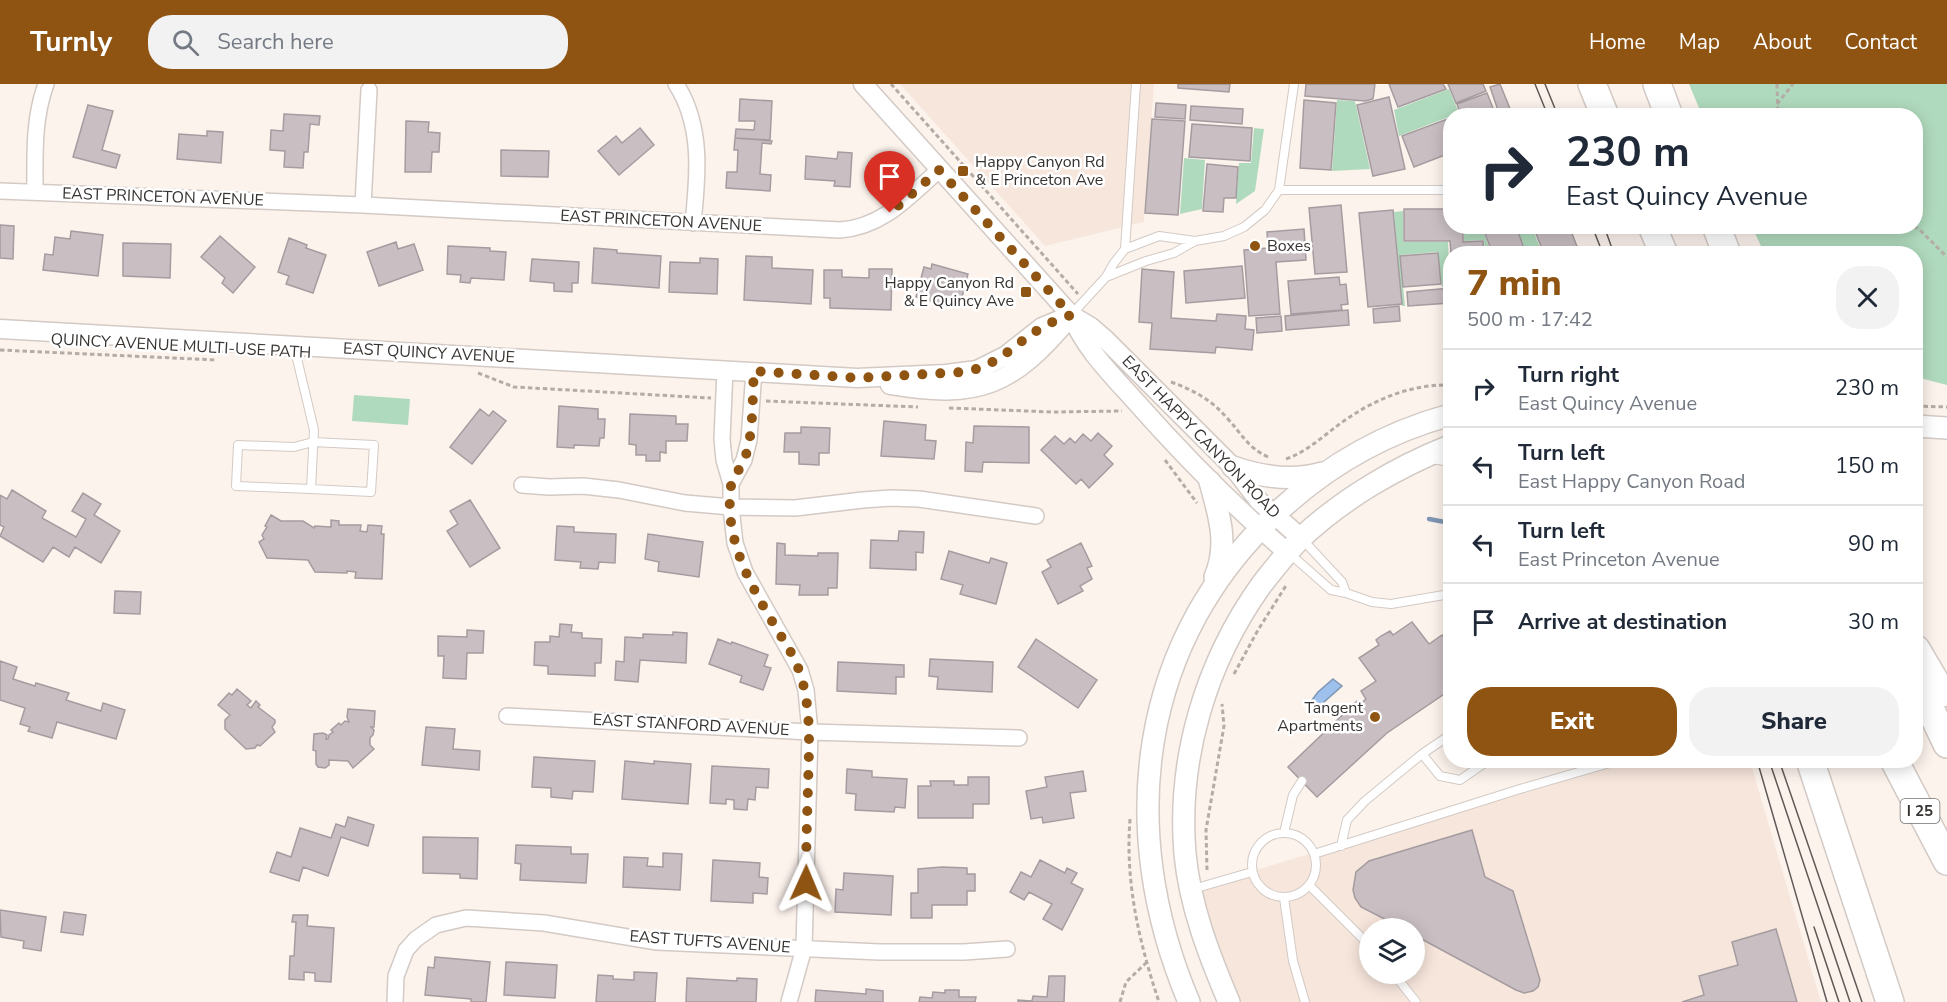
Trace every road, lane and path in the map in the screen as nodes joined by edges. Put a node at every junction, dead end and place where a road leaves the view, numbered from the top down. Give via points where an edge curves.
1 (46, 84) edge
2 (676, 84) edge
3 (862, 84) edge
4 (891, 84) edge
5 (1136, 84) edge
6 (1294, 84) edge
7 (1591, 84) edge
8 (1657, 84) edge
9 (1777, 84) edge
10 (1793, 84) edge
11 (369, 90) dead end
12 (1777, 104) junction
13 (1598, 108) edge
14 (1602, 108) edge
15 (1666, 108) edge
16 (1777, 108) edge
17 (939, 170) junction
18 (1279, 190) junction
19 (1443, 190) edge
20 (0, 191) edge
21 (35, 192) junction
22 (363, 205) junction
23 (693, 223) junction
24 (1923, 233) edge
25 (1195, 241) junction
26 (1125, 249) junction
27 (1947, 257) edge
28 (1106, 278) junction
29 (1083, 300) junction
30 (1071, 315) junction
31 (0, 329) edge
32 (294, 346) junction
33 (0, 350) edge
34 (222, 360) dead end
35 (725, 370) junction
36 (471, 371) dead end
37 (754, 371) junction
38 (1169, 381) dead end
39 (1443, 386) edge
40 (723, 399) junction
41 (752, 400) junction
42 (1923, 405) edge
43 (926, 407) dead end
44 (1947, 407) edge
45 (949, 408) dead end
46 (1128, 415) dead end
47 (1443, 417) edge
48 (1923, 426) edge
49 (1947, 428) edge
50 (313, 442) junction
51 (1443, 449) edge
52 (1160, 454) dead end
53 (1425, 457) junction
54 (1271, 458) dead end
55 (1276, 460) dead end
56 (1443, 461) edge
57 (1233, 467) junction
58 (1331, 470) junction
59 (1210, 482) junction
60 (731, 484) junction
61 (522, 485) dead end
62 (311, 489) junction
63 (1198, 506) dead end
64 (730, 507) junction
65 (1036, 516) dead end
66 (1267, 521) junction
67 (1294, 545) junction
68 (1290, 579) dead end
69 (1211, 588) junction
70 (1346, 593) junction
71 (1443, 595) edge
72 (1923, 661) edge
73 (1231, 680) dead end
74 (1923, 694) edge
75 (1222, 700) dead end
76 (1947, 702) edge
77 (507, 716) dead end
78 (810, 732) junction
79 (1019, 738) dead end
80 (1443, 740) edge
81 (1947, 744) edge
82 (1422, 754) junction
83 (1478, 768) edge
84 (1593, 768) edge
85 (1813, 768) edge
86 (1898, 768) edge
87 (1302, 781) dead end
88 (1284, 833) junction
89 (1341, 846) junction
90 (1314, 854) junction
91 (1947, 861) edge
92 (1252, 872) junction
93 (1310, 885) junction
94 (1198, 887) junction
95 (1284, 898) junction
96 (1359, 935) edge
97 (804, 948) junction
98 (1007, 949) dead end
99 (1402, 984) edge
100 (395, 1002) edge
101 (789, 1002) edge
102 (1120, 1002) edge
103 (1159, 1002) edge
104 (1189, 1002) edge
105 (1229, 1002) edge
106 (1305, 1002) edge
107 (1416, 1002) edge
108 (1890, 1002) edge

1 - 21 street via 37,117
2 - 23 street via 691,116 697,149
3 - 17 street, EAST HAPPY CANYON ROAD
4 - 29 path
5 - 26 lane
6 - 18 lane
7 - 13 highway
7 - 14 highway
8 - 15 highway
9 - 12 path
10 - 12 path
11 - 22 street
12 - 16 path
17 - 23 street, EAST PRINCETON AVENUE via 890,213 851,229
17 - 30 street, EAST HAPPY CANYON ROAD
18 - 19 lane
18 - 25 lane via 1265,210 1244,227 1224,236
20 - 21 street, EAST PRINCETON AVENUE
21 - 22 street, EAST PRINCETON AVENUE
22 - 23 street, EAST PRINCETON AVENUE
24 - 27 path
25 - 26 lane via 1159,236
25 - 28 lane via 1174,253
26 - 28 lane
28 - 29 lane
29 - 30 lane
30 - 37 street, EAST QUINCY AVENUE via 1042,327 1005,356 977,370 857,378
30 - 57 street, EAST HAPPY CANYON ROAD via 1106,340
30 - 59 street, EAST HAPPY CANYON ROAD via 1097,358
31 - 32 street, EAST QUINCY AVENUE
32 - 35 street, EAST QUINCY AVENUE
32 - 50 lane via 314,430
33 - 34 path, QUINCY AVENUE MULTI-USE PATH
35 - 37 street, EAST QUINCY AVENUE
35 - 40 street
36 - 40 path via 514,387
37 - 41 street
38 - 54 path via 1203,396 1246,443
39 - 55 path via 1400,392 1378,401 1299,454
40 - 60 street via 722,439
41 - 43 path
41 - 60 street via 747,450
42 - 44 path
45 - 46 path via 1124,411
47 - 58 main road via 1383,439
48 - 49 main road
50 - 62 lane
50 - 62 lane via 374,445 371,492
50 - 62 lane via 294,447 238,445 236,486
51 - 53 main road
52 - 63 path
53 - 56 lane
53 - 67 main road via 1330,514
57 - 58 main road via 1275,478
57 - 66 street, EAST HAPPY CANYON ROAD via 1258,501
58 - 66 main road
59 - 66 street, EAST HAPPY CANYON ROAD
59 - 69 main road via 1222,541 1220,566
60 - 64 street
61 - 64 street via 583,486
64 - 65 street via 795,508 891,498
64 - 78 street via 735,543 746,572 800,670
66 - 67 street, EAST HAPPY CANYON ROAD
66 - 69 main road via 1242,546
67 - 70 lane via 1342,582
67 - 70 lane via 1331,590
67 - 94 main road via 1255,595 1229,638 1200,710 1186,780 1184,823
68 - 73 path
69 - 104 main road via 1170,676 1149,774 1150,857 1155,892 1161,925
70 - 71 lane via 1390,604
72 - 76 highway
74 - 81 highway
75 - 94 path via 1224,726
77 - 78 street, EAST STANFORD AVENUE
78 - 79 street, EAST STANFORD AVENUE
78 - 97 street
80 - 82 lane
82 - 83 lane via 1440,776 1460,780
82 - 89 lane via 1347,820
84 - 89 lane
85 - 108 highway
86 - 91 highway, I 25
87 - 88 lane via 1293,795
88 - 90 lane via 1306,842
88 - 92 lane via 1260,843 1253,854
89 - 90 lane
90 - 93 lane via 1316,869
92 - 94 lane
92 - 95 lane via 1265,891
93 - 95 lane
93 - 96 lane
94 - 105 main road via 1213,964
95 - 106 lane via 1293,961
97 - 98 street, EAST TUFTS AVENUE via 880,952
97 - 100 street, EAST TUFTS AVENUE via 657,942 544,923 453,919 428,929 406,950 396,976
97 - 101 street
99 - 107 lane
102 - 103 path via 1126,982 1146,963

